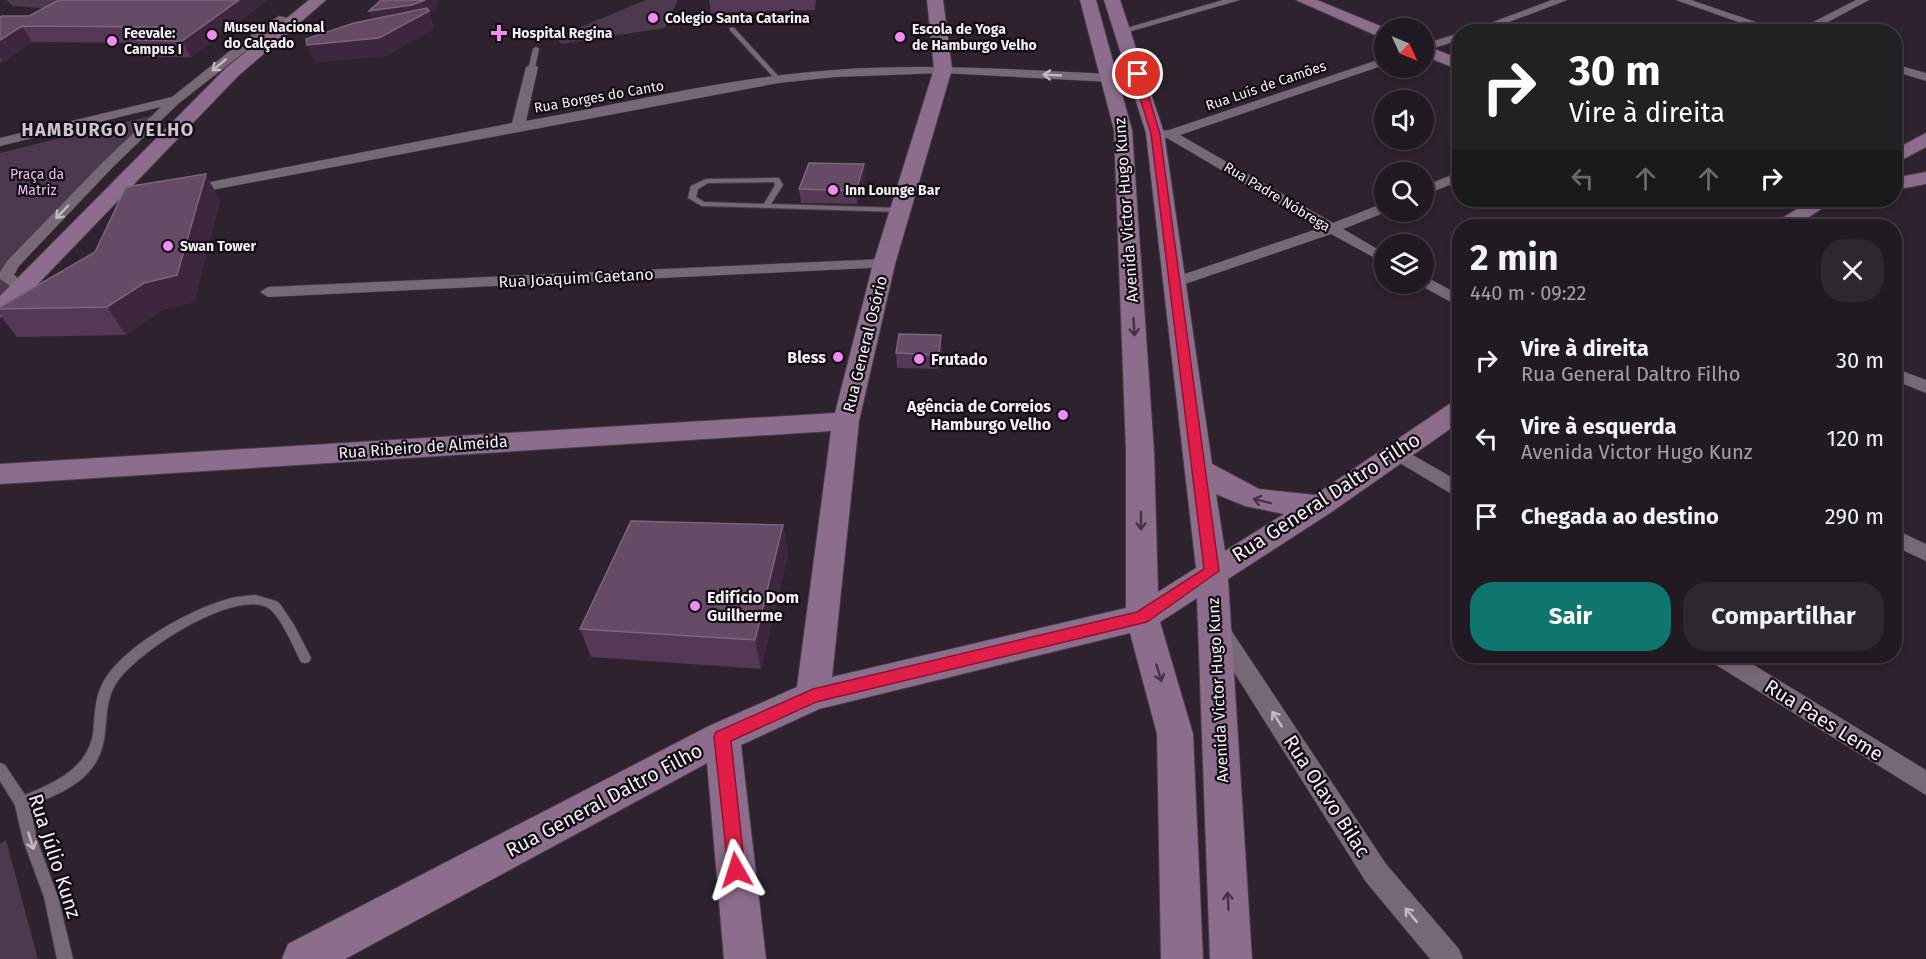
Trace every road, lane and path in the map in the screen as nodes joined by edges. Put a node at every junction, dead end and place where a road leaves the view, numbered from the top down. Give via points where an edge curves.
1 (305, 0) edge
2 (318, 0) edge
3 (935, 0) edge
4 (1088, 0) edge
5 (1112, 0) edge
6 (1236, 0) edge
7 (1304, 0) edge
8 (1562, 0) edge
9 (1681, 0) edge
10 (1864, 0) edge
11 (283, 18) junction
12 (1494, 24) edge
13 (1755, 24) edge
14 (1815, 24) edge
15 (732, 29) dead end
16 (1374, 29) edge
17 (1121, 31) junction
18 (1452, 39) edge
19 (263, 44) junction
20 (1434, 45) edge
21 (536, 49) dead end
22 (1434, 53) edge
23 (1452, 61) edge
24 (1374, 64) edge
25 (532, 67) joint
26 (943, 69) junction
27 (1902, 70) edge
28 (1926, 77) edge
29 (1111, 78) junction
30 (778, 79) junction
31 (177, 100) junction
32 (161, 112) junction
33 (518, 127) junction
34 (1163, 134) junction
35 (1926, 139) edge
36 (0, 142) edge
37 (0, 151) edge
38 (1902, 153) edge
39 (1926, 178) edge
40 (1452, 179) edge
41 (1902, 182) edge
42 (1434, 187) edge
43 (168, 194) edge
44 (121, 204) edge
45 (766, 206) junction
46 (1813, 207) edge
47 (98, 208) junction
48 (901, 210) junction
49 (1374, 211) edge
50 (1793, 219) edge
51 (1331, 229) junction
52 (1374, 253) edge
53 (885, 264) junction
54 (1176, 282) junction
55 (22, 287) junction
56 (1434, 287) edge
57 (268, 292) dead end
58 (1452, 297) edge
59 (0, 310) edge
60 (1902, 376) edge
61 (1926, 387) edge
62 (1452, 414) edge
63 (846, 421) junction
64 (1395, 452) junction
65 (1199, 469) junction
66 (0, 474) edge
67 (1452, 487) edge
68 (1320, 506) junction
69 (1902, 540) edge
70 (1926, 553) edge
71 (1212, 571) junction
72 (1142, 617) junction
73 (1216, 625) junction
74 (305, 658) dead end
75 (1732, 663) edge
76 (813, 696) junction
77 (722, 737) junction
78 (0, 769) edge
79 (1926, 784) edge
80 (22, 803) junction
81 (65, 959) edge
82 (303, 959) edge
83 (745, 959) edge
84 (1182, 959) edge
85 (1231, 959) edge
86 (1449, 959) edge

1 - 11 main road
2 - 19 main road
3 - 26 main road, Rua General Osório
4 - 29 main road, Avenida Victor Hugo Kunz
5 - 17 main road, Avenida Victor Hugo Kunz
6 - 17 street
7 - 16 main road
8 - 12 street
9 - 13 street
10 - 14 street
11 - 19 main road
11 -> 31 street via 252,38
15 - 30 lane
17 - 34 main road, Avenida Victor Hugo Kunz
18 - 20 street
19 - 47 main road
21 - 25 lane
22 - 23 main road
24 - 34 street, Rua Luís de Camões
25 - 33 street
29 -> 26 street, Rua Borges do Canto
26 - 30 street, Rua Borges do Canto
26 - 48 main road, Rua General Osório
27 - 28 street
29 -> 72 main road, Avenida Victor Hugo Kunz via 1123,130 1131,250
30 - 33 street, Rua Borges do Canto
31 - 32 street
31 - 36 street
32 - 37 street
32 -> 55 street via 12,264 6,276
33 - 43 street, Rua Borges do Canto
34 - 51 street, Rua Padre Nóbrega
34 - 54 main road, Avenida Victor Hugo Kunz
35 - 38 main road
39 - 41 main road
40 - 42 street
44 - 47 street
45 - 45 lane via 779,185 776,180 706,181 694,188 692,198 702,204
45 - 48 lane
46 - 50 main road
47 - 55 main road
48 - 53 main road, Rua General Osório
49 - 51 street
51 - 52 street, Rua Padre Nóbrega
51 - 54 street
53 - 57 street, Rua Joaquim Caetano
53 - 63 main road, Rua General Osório
54 - 65 main road, Avenida Victor Hugo Kunz
55 - 59 main road
56 - 58 street
60 - 61 street
62 - 64 main road, Rua General Daltro Filho
63 - 66 main road, Rua Ribeiro de Almeida
63 - 76 main road, Rua General Osório
64 - 67 street
64 - 68 main road, Rua General Daltro Filho
68 -> 65 main road via 1266,503 1229,491
65 - 71 main road, Avenida Victor Hugo Kunz
68 - 71 main road, Rua General Daltro Filho
69 - 70 street
71 - 72 main road, Rua General Daltro Filho
71 - 73 main road, Avenida Victor Hugo Kunz
72 - 76 main road, Rua General Daltro Filho
72 -> 84 main road, Avenida Victor Hugo Kunz via 1175,734
85 -> 73 main road, Avenida Victor Hugo Kunz
86 -> 73 street, Rua Olavo Bilac via 1376,873
74 - 80 lane via 274,605 258,598 230,602 207,612 165,634 130,659 110,681 101,703 97,743 89,763 66,782
75 - 79 street, Rua Paes Leme
76 - 77 main road, Rua General Daltro Filho
77 - 82 main road, Rua General Daltro Filho
77 - 83 main road
78 - 80 lane, Rua Júlio Kunz
80 -> 81 lane, Rua Júlio Kunz

